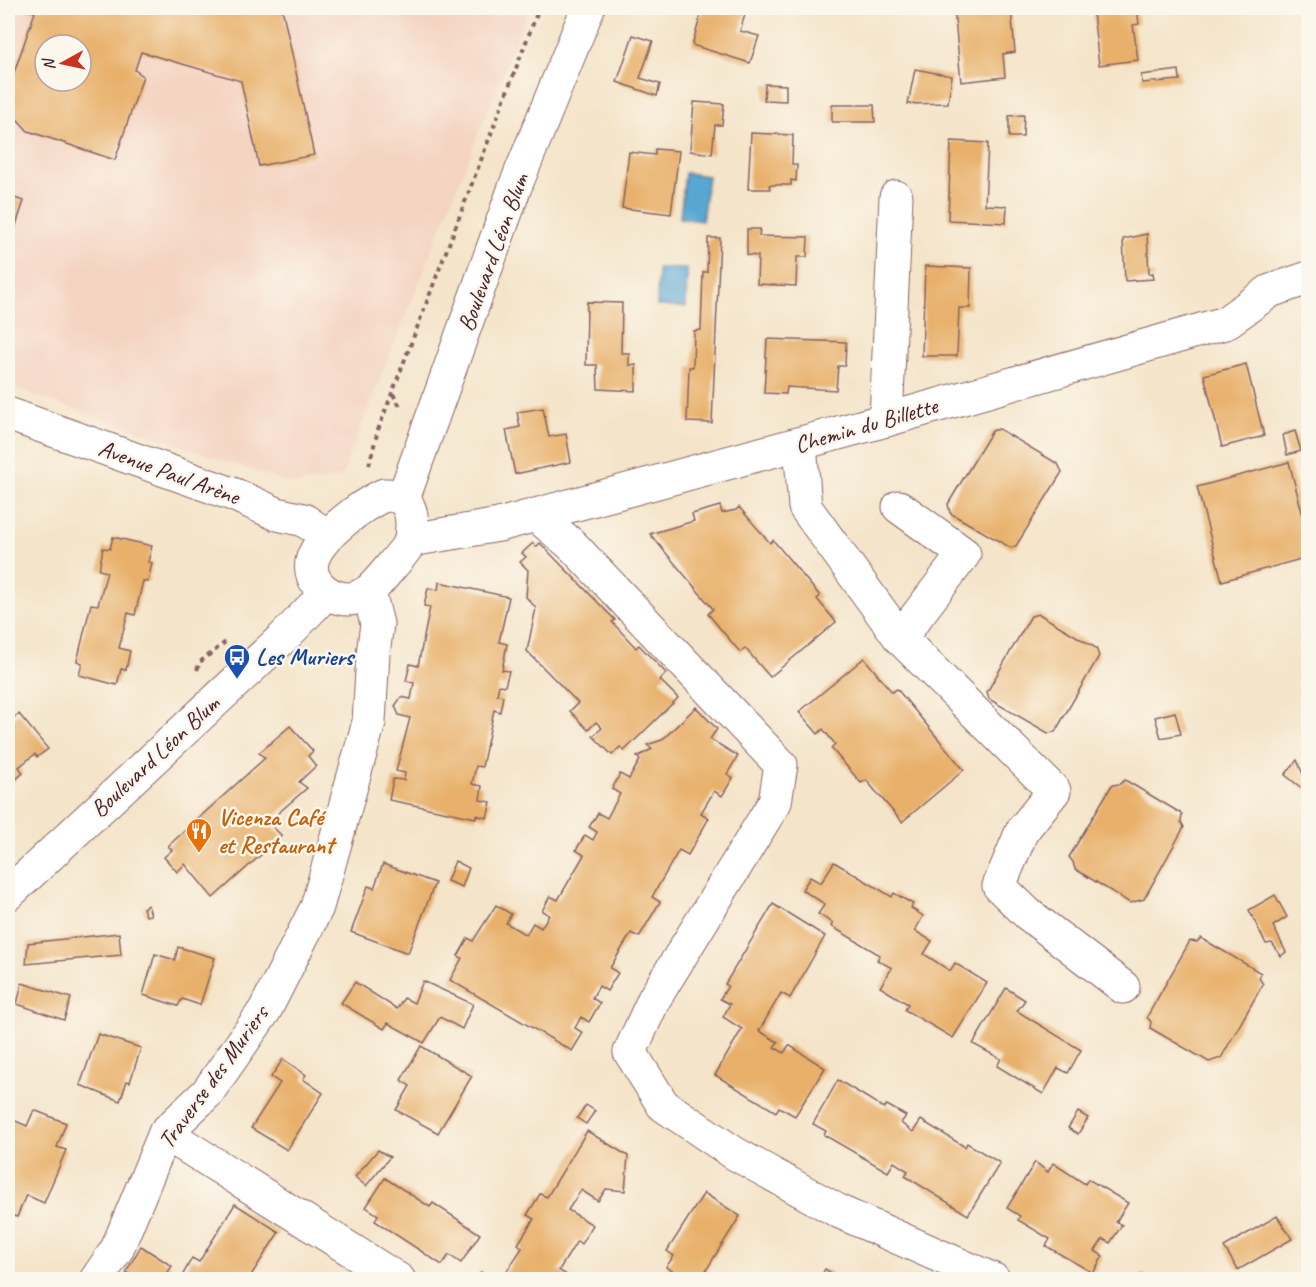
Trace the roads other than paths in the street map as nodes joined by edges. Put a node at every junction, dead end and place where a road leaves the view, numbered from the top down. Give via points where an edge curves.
1 (588, 8) edge
2 (896, 197) dead end
3 (1308, 278) edge
4 (8, 414) edge
5 (886, 420) junction
6 (800, 444) junction
7 (403, 499) junction
8 (899, 507) dead end
9 (536, 515) junction
10 (327, 536) junction
11 (411, 540) junction
12 (369, 592) junction
13 (326, 593) junction
14 (900, 638) junction
15 (8, 894) edge
16 (1123, 987) dead end
17 (165, 1133) junction
18 (96, 1280) edge
19 (399, 1280) edge
20 (994, 1280) edge

1 - 7 street, Boulevard Léon Blum via 515,187
2 - 5 street
3 - 5 street, Chemin du Billette via 1270,291 1225,323
4 - 10 street, Avenue Paul Arène via 235,495 277,514 304,520
5 - 6 street, Chemin du Billette
6 - 9 street, Chemin du Billette
6 - 14 street via 805,507
7 - 10 street via 384,495 373,500
7 - 11 street via 412,522
8 - 14 street via 964,554
9 - 11 street, Chemin du Billette
9 - 20 street via 572,545 781,765 775,802 654,999 630,1052 663,1105 734,1153 840,1212
10 - 13 street via 313,559 312,571 317,585
11 - 12 street
12 - 13 street via 354,598
12 - 17 street, Traverse des Muriers via 377,624 369,722 317,907 265,1010 207,1093
13 - 15 street, Boulevard Léon Blum via 286,635
14 - 16 street via 1054,791 1022,831 999,885 1028,914
17 - 18 street, Traverse des Muriers via 117,1250
17 - 19 street

